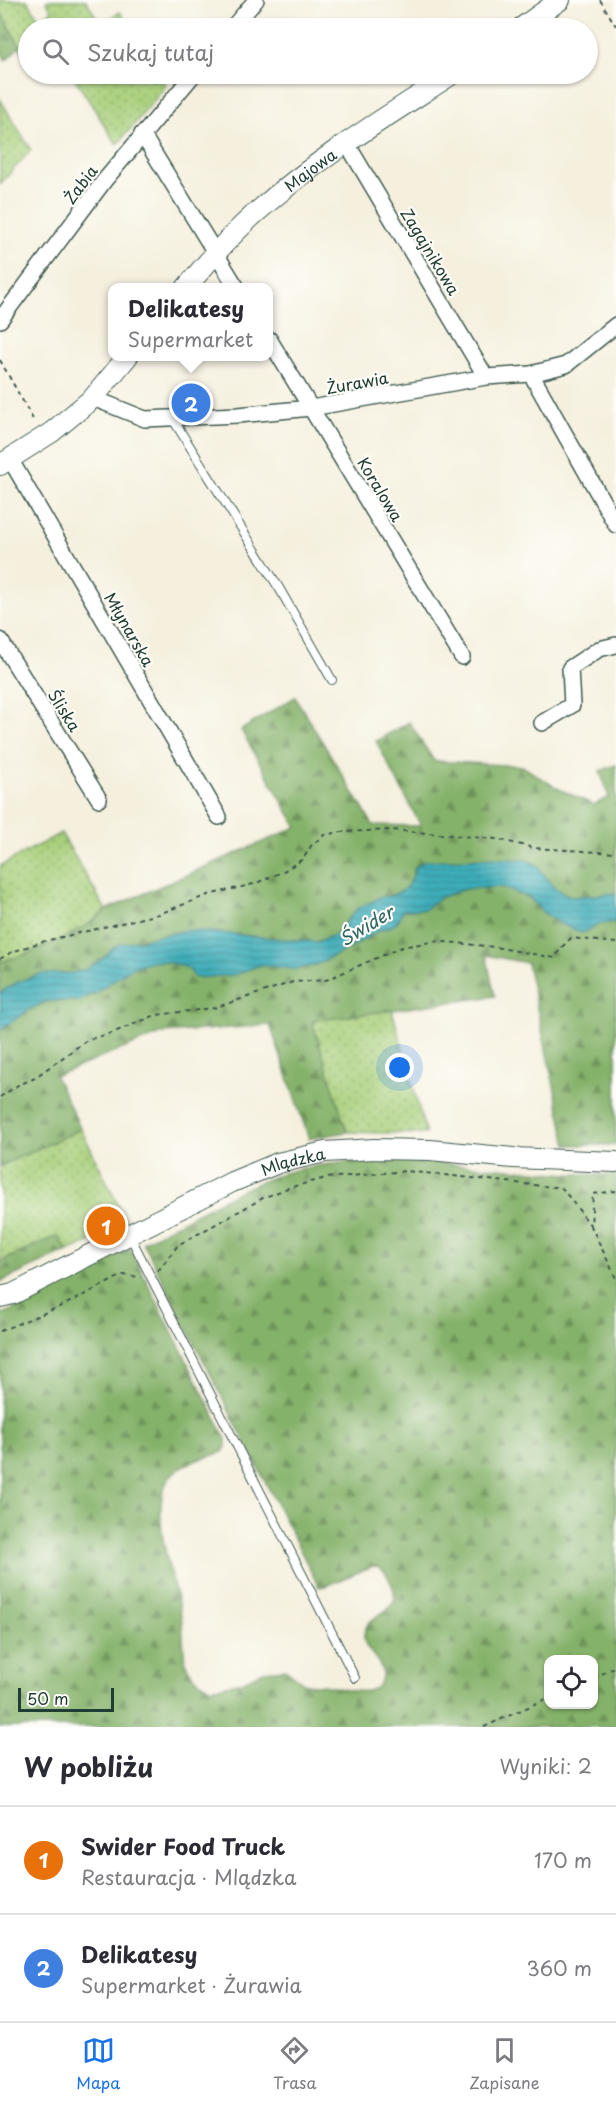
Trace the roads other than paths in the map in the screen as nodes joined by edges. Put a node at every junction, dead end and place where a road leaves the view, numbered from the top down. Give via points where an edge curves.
1 (256, 0) edge
2 (560, 0) edge
3 (241, 18) edge
4 (535, 18) edge
5 (185, 84) edge
6 (437, 84) edge
7 (142, 134) junction
8 (346, 142) junction
9 (215, 252) junction
10 (190, 283) edge
11 (234, 283) edge
12 (0, 320) edge
13 (616, 325) edge
14 (273, 346) edge
15 (125, 361) edge
16 (531, 374) junction
17 (486, 377) junction
18 (93, 398) junction
19 (311, 408) junction
20 (172, 418) junction
21 (5, 462) edge
22 (616, 525) edge
23 (0, 640) edge
24 (616, 645) edge
25 (462, 657) dead end
26 (332, 680) dead end
27 (542, 723) dead end
28 (99, 799) dead end
29 (219, 817) dead end
30 (616, 1162) edge
31 (130, 1234) junction
32 (0, 1297) edge
33 (355, 1678) dead end

1 - 3 street
2 - 4 street
5 - 7 street, Żabia
6 - 8 street, Majowa
7 - 9 street
7 - 12 street, Żabia
8 - 9 street, Majowa via 257,211
8 - 17 street, Zagajnikowa
9 - 10 street, Majowa
9 - 11 street
13 - 16 street, Żurawia via 566,365
14 - 19 street, Koralowa
15 - 18 street
16 - 17 street, Żurawia
16 - 22 street
17 - 19 street, Żurawia
18 - 20 street, Żurawia via 145,419
18 - 21 street
19 - 20 street, Żurawia
19 - 25 street, Koralowa
20 - 26 lane via 274,579
21 - 29 street, Młynarska
23 - 28 street, Śliska
24 - 27 street via 599,649 570,668 572,705
30 - 31 street, Mlądzka via 430,1150 325,1152 278,1163 232,1182
31 - 32 street, Mlądzka
31 - 33 lane

